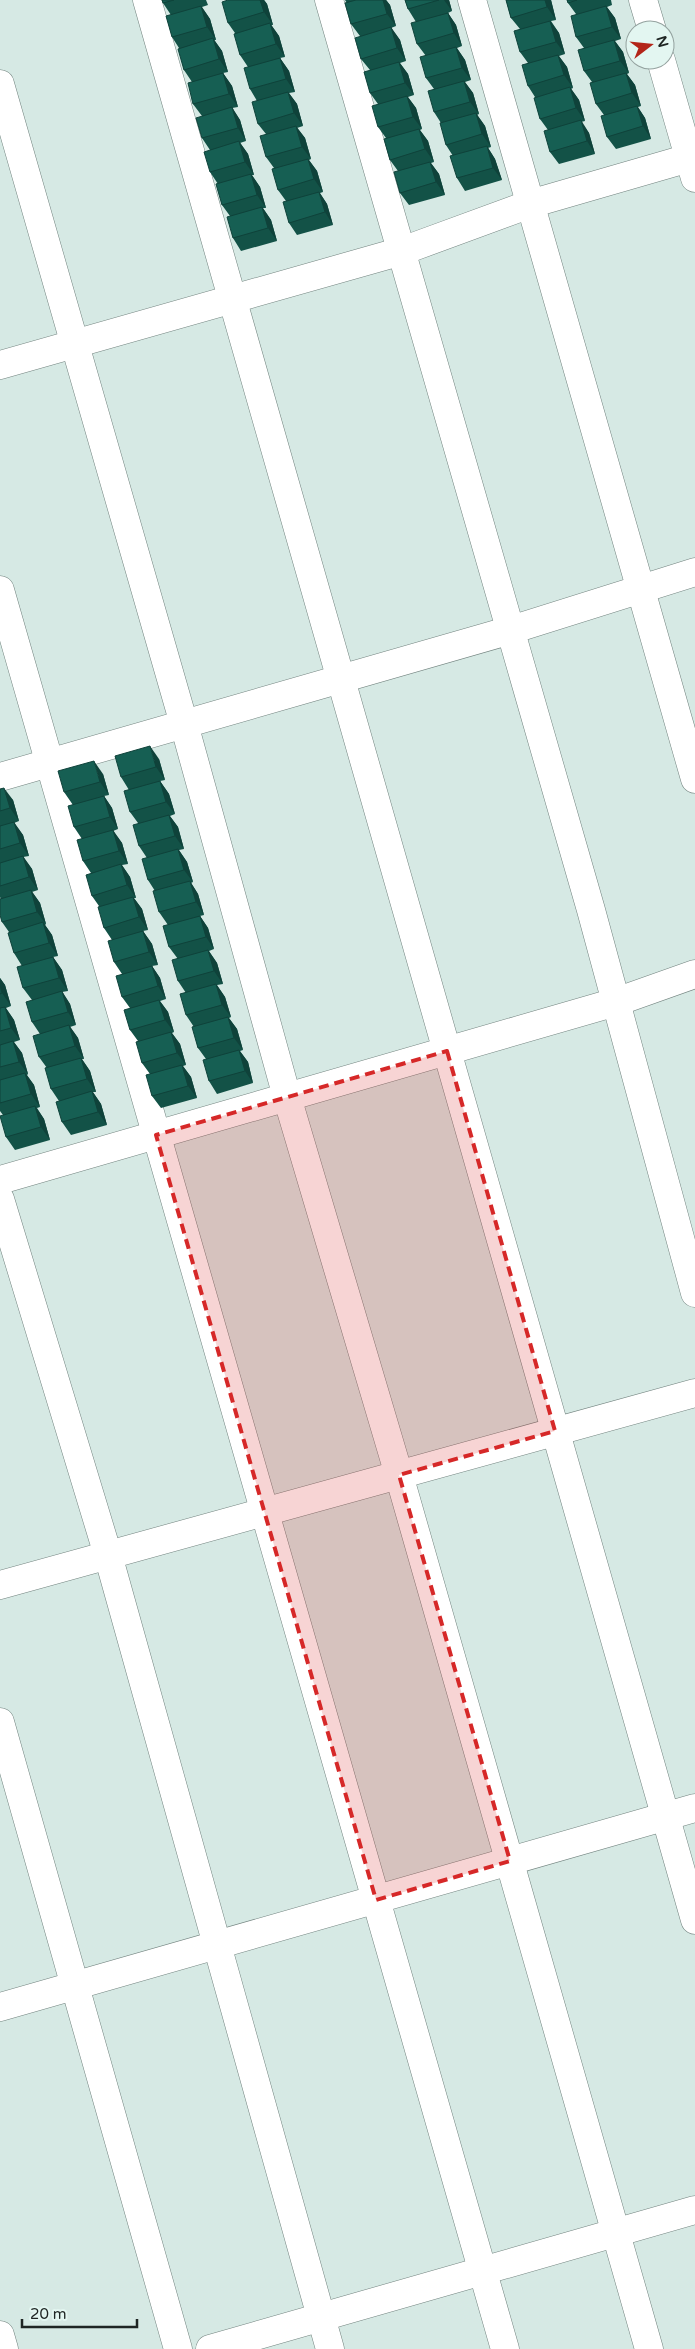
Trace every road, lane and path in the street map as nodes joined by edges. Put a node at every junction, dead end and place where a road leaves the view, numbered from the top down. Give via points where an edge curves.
1 (147, 0) edge
2 (330, 0) edge
3 (472, 0) edge
4 (644, 0) edge
5 (649, 20) edge
6 (664, 70) edge
7 (0, 84) edge
8 (692, 168) edge
9 (530, 204) junction
10 (402, 251) junction
11 (232, 299) junction
12 (74, 343) junction
13 (0, 365) edge
14 (695, 572) edge
15 (640, 588) junction
16 (0, 590) edge
17 (511, 630) junction
18 (341, 678) junction
19 (184, 724) junction
20 (50, 763) junction
21 (0, 777) edge
22 (695, 779) edge
23 (695, 974) edge
24 (616, 1002) junction
25 (447, 1051) junction
26 (287, 1097) junction
27 (156, 1135) junction
28 (0, 1180) edge
29 (0, 1199) edge
30 (695, 1293) edge
31 (695, 1393) edge
32 (556, 1431) junction
33 (399, 1475) junction
34 (264, 1512) junction
35 (108, 1555) junction
36 (0, 1585) edge
37 (0, 1722) edge
38 (695, 1808) edge
39 (665, 1817) junction
40 (510, 1861) junction
41 (376, 1900) junction
42 (695, 1920) edge
43 (217, 1945) junction
44 (75, 1986) junction
45 (0, 2007) edge
46 (695, 2210) edge
47 (616, 2232) junction
48 (483, 2271) junction
49 (320, 2317) junction
50 (0, 2335) edge
51 (4, 2349) edge
52 (178, 2349) edge
53 (210, 2349) edge
54 (330, 2349) edge
55 (505, 2349) edge
56 (648, 2349) edge

1 - 11 street
2 - 10 street
3 - 9 street
4 - 5 street
6 - 8 street
7 - 12 street
8 - 9 street
9 - 10 street
9 - 15 street
10 - 11 street
10 - 17 street
11 - 12 street
11 - 18 street
12 - 13 street
12 - 19 street
14 - 15 street
15 - 17 street
15 - 22 street
16 - 20 street
17 - 18 street
17 - 24 street
18 - 19 street
18 - 25 street
19 - 20 street
19 - 26 street
20 - 21 street
20 - 27 street
23 - 24 street
24 - 25 street
24 - 30 street
25 - 26 street
25 - 32 street
26 - 27 street
26 - 33 street
27 - 28 street
27 - 34 street
29 - 35 street
31 - 32 street
32 - 33 street
32 - 39 street
33 - 34 street
33 - 40 street
34 - 35 street
34 - 41 street
35 - 36 street
35 - 43 street
37 - 44 street
38 - 39 street
39 - 40 street
39 - 42 street
40 - 41 street
40 - 47 street
41 - 43 street
41 - 48 street
43 - 44 street
43 - 49 street
44 - 45 street
44 - 52 street
46 - 47 street
47 - 48 street
47 - 56 street
48 - 49 street
48 - 55 street
49 - 53 street
49 - 54 street
50 - 51 street

